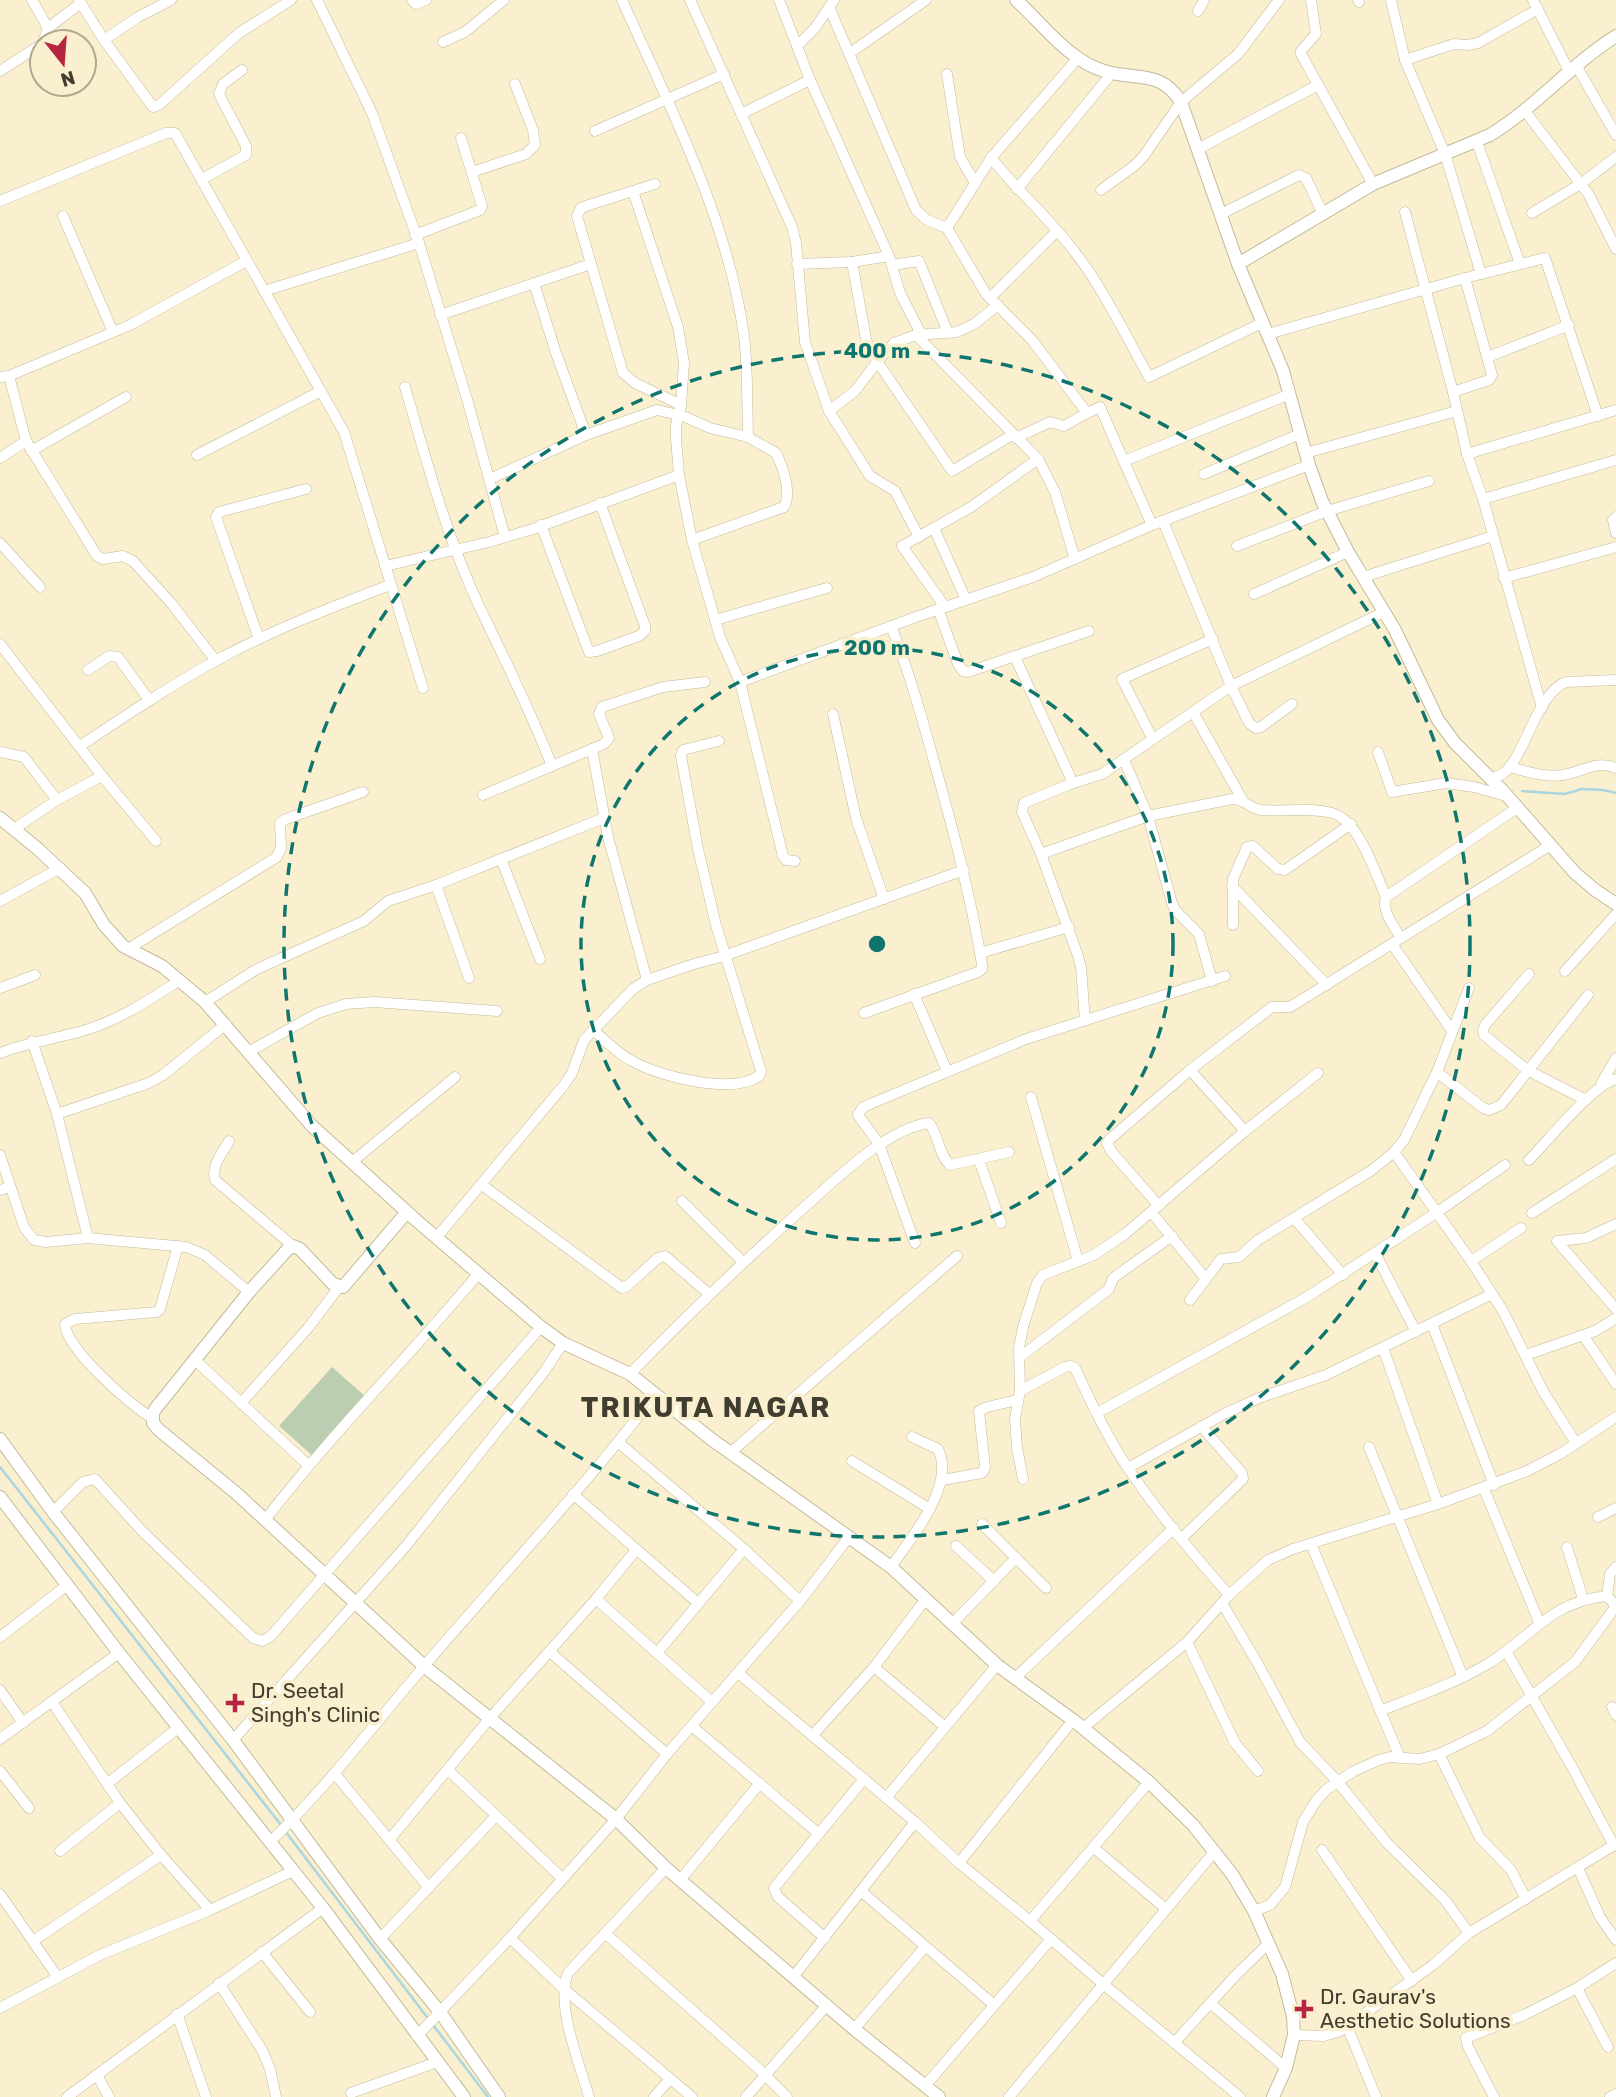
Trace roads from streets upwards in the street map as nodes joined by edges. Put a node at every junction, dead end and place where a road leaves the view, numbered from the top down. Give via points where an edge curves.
1 (32, 0) edge
2 (171, 0) edge
3 (292, 0) edge
4 (317, 0) edge
5 (412, 0) edge
6 (426, 0) edge
7 (622, 0) edge
8 (690, 0) edge
9 (779, 0) edge
10 (926, 0) edge
11 (1016, 0) edge
12 (1204, 0) edge
13 (1279, 0) edge
14 (1311, 0) edge
15 (1391, 0) edge
16 (502, 1) edge
17 (80, 2) edge
18 (831, 4) edge
19 (1535, 5) edge
20 (1198, 12) dead end
21 (48, 28) joint
22 (1616, 36) edge
23 (104, 40) junction
24 (443, 42) dead end
25 (797, 46) junction
26 (28, 53) edge
27 (850, 53) junction
28 (1078, 58) junction
29 (1405, 60) junction
30 (1572, 68) junction
31 (242, 70) dead end
32 (0, 72) edge
33 (1112, 73) junction
34 (947, 74) dead end
35 (724, 75) junction
36 (810, 80) junction
37 (515, 84) dead end
38 (1318, 85) junction
39 (667, 100) junction
40 (1181, 102) junction
41 (1525, 111) junction
42 (741, 114) junction
43 (595, 131) dead end
44 (1616, 135) edge
45 (461, 138) dead end
46 (1477, 142) junction
47 (1198, 149) junction
48 (1445, 155) junction
49 (992, 158) junction
50 (1616, 158) edge
51 (471, 172) junction
52 (202, 179) junction
53 (975, 183) junction
54 (1581, 183) junction
55 (655, 184) dead end
56 (1373, 184) junction
57 (1017, 190) junction
58 (1101, 190) dead end
59 (632, 191) junction
60 (0, 201) edge
61 (1322, 212) junction
62 (1405, 212) dead end
63 (1532, 213) dead end
64 (1221, 214) junction
65 (63, 216) dead end
66 (947, 228) junction
67 (1057, 231) junction
68 (417, 239) junction
69 (1616, 249) edge
70 (891, 260) junction
71 (246, 261) junction
72 (852, 262) junction
73 (592, 264) junction
74 (797, 264) junction
75 (1238, 264) junction
76 (1520, 264) junction
77 (1480, 274) junction
78 (1465, 278) junction
79 (534, 284) junction
80 (264, 291) junction
81 (1426, 291) junction
82 (994, 301) junction
83 (440, 315) junction
84 (1569, 325) junction
85 (1265, 328) junction
86 (113, 332) junction
87 (948, 333) junction
88 (919, 335) junction
89 (1488, 358) junction
90 (877, 362) junction
91 (4, 376) edge
92 (405, 387) dead end
93 (321, 391) junction
94 (1453, 391) junction
95 (1290, 394) junction
96 (126, 397) dead end
97 (679, 410) junction
98 (1616, 410) edge
99 (829, 411) junction
100 (1457, 411) junction
101 (1087, 414) junction
102 (1598, 416) junction
103 (1300, 434) junction
104 (586, 435) junction
105 (748, 437) junction
106 (1014, 437) junction
107 (29, 446) junction
108 (1467, 454) junction
109 (197, 455) dead end
110 (0, 458) edge
111 (1038, 459) junction
112 (1307, 459) junction
113 (1616, 460) edge
114 (1124, 461) junction
115 (679, 474) junction
116 (1204, 474) dead end
117 (490, 479) junction
118 (1429, 481) dead end
119 (306, 489) dead end
120 (1483, 499) junction
121 (600, 503) junction
122 (1327, 511) junction
123 (1616, 517) edge
124 (1163, 521) junction
125 (541, 525) junction
126 (1152, 525) junction
127 (934, 528) junction
128 (1616, 533) edge
129 (1493, 536) junction
130 (505, 537) junction
131 (919, 537) junction
132 (692, 540) junction
133 (0, 543) edge
134 (1237, 546) dead end
135 (1616, 547) edge
136 (458, 551) junction
137 (1348, 552) junction
138 (1075, 559) junction
139 (385, 566) junction
140 (1363, 577) junction
141 (1504, 578) junction
142 (390, 585) junction
143 (40, 587) dead end
144 (827, 588) dead end
145 (1254, 594) dead end
146 (966, 600) junction
147 (942, 608) junction
148 (1384, 611) junction
149 (715, 620) junction
150 (891, 626) junction
151 (1089, 631) dead end
152 (259, 639) junction
153 (1213, 639) junction
154 (0, 644) edge
155 (1015, 657) junction
156 (216, 661) junction
157 (88, 670) dead end
158 (1616, 680) edge
159 (705, 682) dead end
160 (740, 682) junction
161 (1231, 686) junction
162 (423, 688) dead end
163 (149, 700) junction
164 (1292, 704) dead end
165 (1542, 708) junction
166 (1193, 712) junction
167 (833, 715) dead end
168 (1152, 738) junction
169 (719, 741) dead end
170 (80, 746) junction
171 (592, 749) junction
172 (0, 752) edge
173 (1378, 752) dead end
174 (1124, 760) junction
175 (552, 766) junction
176 (1509, 767) junction
177 (1616, 768) edge
178 (102, 776) junction
179 (1073, 783) junction
180 (1499, 788) junction
181 (363, 792) dead end
182 (483, 795) dead end
183 (1242, 799) junction
184 (57, 800) junction
185 (1517, 808) junction
186 (1148, 817) junction
187 (0, 818) edge
188 (604, 818) junction
189 (1351, 824) junction
190 (14, 829) junction
191 (156, 841) dead end
192 (1549, 846) junction
193 (1041, 854) junction
194 (501, 859) junction
195 (795, 861) dead end
196 (60, 868) junction
197 (964, 870) junction
198 (436, 885) junction
199 (1232, 886) junction
200 (1386, 897) junction
201 (884, 899) junction
202 (0, 901) edge
203 (1616, 904) edge
204 (1616, 914) edge
205 (1233, 925) dead end
206 (1069, 927) junction
207 (1396, 941) junction
208 (128, 949) junction
209 (981, 953) junction
210 (724, 956) junction
211 (540, 960) dead end
212 (1565, 971) dead end
213 (1529, 974) dead end
214 (35, 975) dead end
215 (1225, 976) dead end
216 (470, 978) dead end
217 (180, 980) junction
218 (647, 980) junction
219 (1212, 981) junction
220 (1327, 985) junction
221 (0, 987) edge
222 (1469, 988) dead end
223 (914, 994) junction
224 (1588, 995) dead end
225 (205, 1002) junction
226 (497, 1011) dead end
227 (864, 1013) dead end
228 (1085, 1021) junction
229 (226, 1024) junction
230 (593, 1030) junction
231 (1452, 1031) junction
232 (32, 1041) junction
233 (248, 1052) junction
234 (0, 1053) edge
235 (1616, 1058) edge
236 (1191, 1070) junction
237 (1527, 1070) junction
238 (947, 1071) junction
239 (1437, 1072) junction
240 (1318, 1073) dead end
241 (456, 1077) dead end
242 (1616, 1079) edge
243 (1597, 1091) junction
244 (1031, 1097) dead end
245 (1586, 1100) junction
246 (57, 1114) junction
247 (1245, 1132) junction
248 (229, 1141) dead end
249 (879, 1144) junction
250 (1009, 1152) dead end
251 (1394, 1153) junction
252 (0, 1155) edge
253 (1616, 1159) edge
254 (979, 1160) junction
255 (1530, 1160) dead end
256 (352, 1162) junction
257 (1505, 1166) dead end
258 (482, 1185) junction
259 (5, 1188) edge
260 (682, 1201) dead end
261 (1156, 1209) junction
262 (407, 1212) junction
263 (1436, 1213) junction
264 (1532, 1213) dead end
265 (1294, 1219) junction
266 (1001, 1223) dead end
267 (1616, 1224) edge
268 (1521, 1228) dead end
269 (1172, 1236) junction
270 (437, 1237) junction
271 (88, 1238) junction
272 (915, 1243) dead end
273 (178, 1246) junction
274 (293, 1247) junction
275 (1375, 1253) junction
276 (957, 1255) dead end
277 (1078, 1261) junction
278 (1471, 1261) junction
279 (743, 1262) junction
280 (479, 1273) junction
281 (1342, 1275) junction
282 (1206, 1279) junction
283 (339, 1287) junction
284 (249, 1292) junction
285 (709, 1294) junction
286 (1492, 1294) junction
287 (1190, 1300) dead end
288 (1616, 1309) edge
289 (1616, 1318) edge
290 (1432, 1324) junction
291 (541, 1327) junction
292 (1416, 1332) junction
293 (1583, 1335) junction
294 (563, 1343) junction
295 (1383, 1348) junction
296 (1525, 1355) junction
297 (1020, 1357) junction
298 (195, 1360) junction
299 (630, 1374) junction
300 (1616, 1384) edge
301 (656, 1394) junction
302 (1019, 1395) junction
303 (241, 1403) junction
304 (1097, 1413) junction
305 (152, 1418) junction
306 (1615, 1421) edge
307 (1202, 1426) junction
308 (912, 1437) dead end
309 (0, 1439) edge
310 (619, 1443) junction
311 (1576, 1443) junction
312 (1369, 1447) dead end
313 (730, 1453) junction
314 (852, 1461) dead end
315 (307, 1465) junction
316 (1128, 1468) junction
317 (1023, 1479) dead end
318 (942, 1480) junction
319 (1489, 1487) junction
320 (573, 1494) junction
321 (0, 1497) edge
322 (1438, 1504) junction
323 (1616, 1508) edge
324 (930, 1509) junction
325 (52, 1512) junction
326 (1398, 1517) junction
327 (1598, 1517) dead end
328 (265, 1520) junction
329 (982, 1524) dead end
330 (1174, 1528) junction
331 (849, 1537) junction
332 (1182, 1538) junction
333 (1311, 1544) junction
334 (957, 1546) dead end
335 (1567, 1547) dead end
336 (744, 1549) junction
337 (636, 1550) junction
338 (1016, 1558) junction
339 (891, 1567) junction
340 (1616, 1567) edge
341 (324, 1576) junction
342 (994, 1581) junction
343 (66, 1586) junction
344 (1046, 1588) dead end
345 (1607, 1596) junction
346 (596, 1599) junction
347 (1226, 1599) junction
348 (1583, 1599) junction
349 (925, 1600) junction
350 (800, 1601) junction
351 (355, 1602) junction
352 (698, 1603) junction
353 (1616, 1606) edge
354 (1539, 1622) junction
355 (952, 1625) junction
356 (0, 1637) edge
357 (1187, 1642) junction
358 (1506, 1651) junction
359 (550, 1652) junction
360 (119, 1653) junction
361 (657, 1653) junction
362 (997, 1665) junction
363 (424, 1666) junction
364 (874, 1667) junction
365 (738, 1673) junction
366 (1016, 1677) junction
367 (1463, 1677) junction
368 (0, 1690) edge
369 (1532, 1695) junction
370 (52, 1702) junction
371 (712, 1702) junction
372 (1380, 1711) junction
373 (490, 1718) junction
374 (23, 1723) junction
375 (1078, 1724) junction
376 (944, 1726) junction
377 (692, 1727) junction
378 (178, 1728) junction
379 (813, 1735) junction
380 (0, 1739) edge
381 (233, 1740) junction
382 (667, 1754) junction
383 (1439, 1754) junction
384 (1400, 1758) junction
385 (448, 1770) junction
386 (0, 1771) edge
387 (1258, 1771) dead end
388 (335, 1774) junction
389 (864, 1779) junction
390 (1337, 1781) junction
391 (1149, 1782) junction
392 (760, 1783) junction
393 (107, 1784) junction
394 (886, 1798) junction
395 (120, 1803) junction
396 (29, 1808) dead end
397 (495, 1817) junction
398 (616, 1819) junction
399 (291, 1822) junction
400 (915, 1822) junction
401 (819, 1834) junction
402 (274, 1838) junction
403 (390, 1839) junction
404 (1615, 1845) edge
405 (1094, 1848) junction
406 (1322, 1850) dead end
407 (60, 1851) dead end
408 (1215, 1851) junction
409 (161, 1854) junction
410 (959, 1863) junction
411 (666, 1867) junction
412 (1578, 1868) junction
413 (293, 1871) junction
414 (562, 1878) junction
415 (681, 1879) junction
416 (429, 1888) junction
417 (862, 1892) junction
418 (0, 1894) edge
419 (1526, 1899) junction
420 (323, 1908) junction
421 (1166, 1909) junction
422 (210, 1910) junction
423 (1254, 1911) junction
424 (1030, 1920) junction
425 (1469, 1933) junction
426 (606, 1934) junction
427 (510, 1938) junction
428 (825, 1938) junction
429 (1051, 1939) junction
430 (380, 1940) junction
431 (1616, 1940) edge
432 (33, 1941) junction
433 (1269, 1943) junction
434 (925, 1947) junction
435 (262, 1952) junction
436 (1616, 1964) edge
437 (57, 1976) junction
438 (794, 1976) junction
439 (1412, 1981) junction
440 (219, 1983) junction
441 (1102, 1983) junction
442 (1577, 1988) junction
443 (564, 1989) junction
444 (1210, 2003) junction
445 (1, 2004) edge
446 (993, 2004) junction
447 (827, 2005) junction
448 (310, 2012) dead end
449 (177, 2014) junction
450 (436, 2016) junction
451 (1348, 2026) junction
452 (854, 2029) junction
453 (419, 2034) junction
454 (1294, 2035) junction
455 (1174, 2043) junction
456 (1608, 2047) dead end
457 (437, 2062) junction
458 (1286, 2068) junction
459 (97, 2075) junction
460 (765, 2076) junction
461 (670, 2080) junction
462 (925, 2086) junction
463 (351, 2093) dead end
464 (1616, 2094) edge
465 (67, 2097) edge
466 (109, 2097) edge
467 (206, 2097) edge
468 (276, 2097) edge
469 (464, 2097) edge
470 (499, 2097) edge
471 (589, 2097) edge
472 (654, 2097) edge
473 (692, 2097) edge
474 (746, 2097) edge
475 (786, 2097) edge
476 (939, 2097) edge
477 (1009, 2097) edge
478 (1240, 2097) edge
479 (1273, 2097) edge
480 (1376, 2097) edge
481 (1494, 2097) edge
482 (1610, 2097) edge

1 - 21 street
2 - 23 street
3 - 23 street via 239,33 153,107
4 - 68 street via 372,113
5 - 6 street via 416,4
7 - 39 street
8 - 35 street
9 - 25 street
10 - 27 street
11 - 28 street
12 - 20 street
13 - 40 street via 1238,54
14 - 38 street via 1316,34 1301,51
15 - 29 street
16 - 24 street via 465,32
17 - 21 street
17 - 23 street
18 - 25 street
18 - 27 street
19 - 29 street via 1478,43 1454,44
19 - 30 street
22 - 30 street
25 - 36 street
26 - 32 street
27 - 66 street via 916,210
28 - 33 street
28 - 49 street
29 - 48 street
30 - 41 street
30 - 44 street
31 - 52 street via 223,84 219,94 246,146 246,155
33 - 40 street via 1157,79
33 - 57 street
34 - 53 street via 961,157
35 - 39 street
35 - 42 street
36 - 42 street
36 - 70 street
37 - 51 street via 533,130 533,150
38 - 47 street
38 - 56 street
39 - 43 street
39 - 105 street via 726,254 744,336
40 - 47 street
40 - 58 street via 1143,157
41 - 46 street
41 - 54 street
42 - 74 street via 792,227
45 - 51 street
46 - 48 street
46 - 76 street
47 - 64 street
48 - 56 street
48 - 77 street
49 - 53 street
49 - 57 street
50 - 54 street
51 - 68 street via 480,210
52 - 60 street via 172,132
52 - 71 street
53 - 66 street
54 - 63 street
54 - 69 street
55 - 59 street
56 - 61 street
57 - 67 street
59 - 73 street via 577,212
59 - 97 street via 678,327 684,363
61 - 64 street via 1306,178 1299,175
61 - 75 street
62 - 81 street
64 - 75 street
65 - 86 street
66 - 82 street
67 - 82 street
67 - 85 street via 1083,263 1149,377
68 - 80 street
68 - 83 street
70 - 72 street
70 - 87 street via 919,261
70 - 88 street
71 - 80 street
71 - 86 street
72 - 74 street
72 - 90 street via 866,339
73 - 79 street
73 - 97 street via 623,373
74 - 99 street via 805,342
75 - 85 street
76 - 77 street
76 - 84 street via 1545,258
77 - 78 street
78 - 81 street
78 - 89 street
79 - 83 street
79 - 104 street
80 - 93 street
81 - 85 street
81 - 94 street
82 - 87 street via 974,324
82 - 101 street via 1032,340
83 - 117 street
84 - 89 street
84 - 102 street
85 - 95 street
86 - 91 street
87 - 88 street
88 - 90 street via 894,343
88 - 106 street
89 - 94 street via 1489,380
90 - 99 street via 855,391
90 - 106 street via 951,471
91 - 107 street
92 - 136 street via 437,499
93 - 109 street
93 - 139 street via 344,432
94 - 100 street
95 - 103 street
95 - 114 street
96 - 107 street
97 - 104 street via 649,411
97 - 105 street via 710,428
97 - 115 street
98 - 102 street
99 - 131 street via 870,476 899,496
100 - 108 street
100 - 112 street
101 - 106 street via 1064,426 1049,422
101 - 114 street via 1100,407
102 - 108 street
103 - 112 street
103 - 116 street
104 - 117 street
105 - 132 street via 776,453 787,502 775,511
106 - 111 street
107 - 110 street
107 - 156 street via 97,556 123,556 133,561
108 - 120 street
111 - 127 street
111 - 138 street via 1055,492
112 - 122 street
112 - 124 street
113 - 120 street
114 - 126 street
115 - 121 street
115 - 132 street
117 - 130 street
118 - 122 street
119 - 152 street via 219,512 216,517
120 - 129 street
121 - 125 street
121 - 125 street via 645,626 642,634 631,639 589,652
122 - 134 street
122 - 137 street
123 - 128 street
124 - 126 street
124 - 153 street
125 - 130 street
126 - 138 street
127 - 131 street
127 - 146 street
129 - 140 street
129 - 141 street
130 - 136 street
131 - 147 street via 902,546
132 - 149 street
133 - 143 street
135 - 141 street
136 - 139 street
136 - 175 street
137 - 140 street
137 - 145 street
138 - 146 street
139 - 142 street
140 - 148 street
141 - 165 street
142 - 152 street
142 - 162 street
144 - 149 street
146 - 147 street
147 - 150 street
147 - 155 street via 963,671
148 - 161 street
148 - 180 street via 1438,720
149 - 160 street
150 - 160 street
150 - 197 street
151 - 155 street
152 - 156 street
153 - 161 street
153 - 168 street via 1122,679
154 - 170 street
155 - 179 street
156 - 163 street
157 - 163 street via 109,656 118,657
158 - 165 street via 1560,684
159 - 171 street via 663,687 602,707 599,714 609,738
160 - 195 street via 783,856
161 - 164 street via 1256,728
161 - 166 street
163 - 170 street
165 - 176 street
166 - 168 street
166 - 183 street
167 - 201 street via 856,818
168 - 174 street
169 - 210 street via 683,750 681,756
170 - 178 street
171 - 175 street
171 - 188 street
172 - 184 street via 24,757
173 - 180 street via 1392,792 1446,783
174 - 179 street via 1102,774
174 - 186 street
175 - 182 street
176 - 177 street via 1559,776 1597,764
176 - 180 street via 1501,775
178 - 184 street
178 - 191 street
179 - 193 street via 1021,807
180 - 185 street
181 - 208 street via 280,823 277,857
183 - 186 street
183 - 189 street via 1259,810 1331,813
184 - 190 street
185 - 192 street
185 - 200 street
186 - 193 street
186 - 219 street via 1172,903 1199,934
187 - 190 street
188 - 194 street
188 - 218 street
189 - 199 street via 1285,870 1253,846 1247,847
189 - 200 street
190 - 196 street
192 - 203 street via 1586,883
192 - 207 street
193 - 206 street
194 - 198 street
194 - 211 street
196 - 202 street
196 - 208 street
197 - 201 street
197 - 209 street
198 - 216 street
198 - 225 street via 388,901 364,921 257,969
199 - 205 street
199 - 220 street
200 - 207 street via 1383,904
201 - 210 street
204 - 212 street
206 - 209 street
206 - 228 street via 1081,967
207 - 220 street
207 - 231 street
208 - 217 street
209 - 223 street via 978,972
210 - 218 street
210 - 230 street via 761,1071 756,1079 702,1083 662,1074 632,1061
213 - 237 street via 1483,1030 1487,1039
214 - 221 street
215 - 219 street
217 - 225 street
217 - 232 street via 131,1012 78,1032
218 - 230 street
219 - 228 street
220 - 236 street via 1290,1007 1272,1007
222 - 231 street
223 - 227 street
223 - 238 street
224 - 237 street
225 - 229 street
226 - 233 street via 346,1004 318,1013
228 - 238 street
229 - 233 street
229 - 246 street via 149,1083
230 - 258 street via 565,1085
231 - 239 street
232 - 234 street
232 - 246 street
233 - 256 street via 312,1126
235 - 243 street
236 - 247 street
236 - 261 street via 1107,1143
237 - 239 street via 1501,1105 1489,1110
237 - 245 street
238 - 249 street via 860,1110 862,1123
239 - 251 street
240 - 247 street
241 - 256 street
242 - 243 street
243 - 245 street
244 - 277 street
245 - 255 street
246 - 271 street
247 - 261 street
248 - 274 street via 215,1166 215,1180
249 - 254 street via 929,1123 947,1164
249 - 272 street
249 - 279 street
250 - 254 street
251 - 263 street
251 - 265 street
252 - 259 street
253 - 264 street
254 - 266 street
256 - 262 street
257 - 263 street
258 - 270 street
258 - 285 street via 618,1286 628,1286 665,1256
259 - 271 street via 29,1237 47,1242
260 - 279 street
261 - 269 street
261 - 277 street via 1110,1244
262 - 270 street
262 - 283 street via 345,1286
263 - 275 street
263 - 278 street
265 - 281 street
265 - 282 street via 1239,1256 1221,1259
267 - 288 street via 1586,1238 1557,1241
268 - 278 street
269 - 282 street
269 - 297 street via 1113,1278 1109,1289
270 - 280 street
271 - 273 street
273 - 284 street via 205,1255
273 - 305 street via 157,1312 75,1319 65,1324 68,1337 99,1373 127,1402
274 - 283 street
274 - 284 street
275 - 281 street
275 - 292 street
276 - 313 street
277 - 297 street via 1043,1275 1037,1283 1023,1327
278 - 286 street
279 - 285 street
280 - 291 street
280 - 315 street
281 - 304 street
282 - 287 street
283 - 303 street
284 - 298 street
285 - 299 street
286 - 290 street
286 - 296 street
289 - 293 street
290 - 292 street
290 - 319 street
291 - 294 street
291 - 341 street
292 - 295 street
293 - 296 street
293 - 300 street
294 - 299 street
294 - 351 street via 406,1546
295 - 307 street
295 - 322 street
296 - 311 street
297 - 302 street
298 - 303 street
298 - 305 street
299 - 301 street
301 - 310 street
301 - 313 street
302 - 304 street via 1070,1366
302 - 317 street via 1016,1434
302 - 318 street via 979,1411 982,1474
303 - 315 street
304 - 316 street
305 - 328 street via 159,1430
306 - 311 street
307 - 316 street
307 - 332 street via 1243,1479
308 - 318 street via 938,1449
309 - 325 street
310 - 320 street
310 - 336 street
311 - 319 street
312 - 326 street
313 - 331 street
314 - 324 street
315 - 328 street
316 - 330 street
318 - 324 street
319 - 322 street
319 - 354 street
320 - 337 street
320 - 363 street
321 - 343 street
322 - 326 street
323 - 327 street
324 - 339 street
325 - 341 street via 83,1482 95,1479 142,1531 259,1640 270,1637
325 - 381 street
326 - 333 street
326 - 367 street
328 - 341 street
329 - 338 street
330 - 332 street
330 - 366 street
331 - 339 street
331 - 350 street
332 - 347 street
333 - 347 street via 1268,1560
333 - 372 street
334 - 342 street
335 - 348 street
336 - 350 street
336 - 352 street
337 - 346 street
337 - 352 street
338 - 342 street
338 - 344 street
339 - 349 street
340 - 345 street via 1610,1574
341 - 351 street
342 - 355 street
343 - 356 street
343 - 360 street
345 - 348 street
345 - 353 street
346 - 359 street
346 - 361 street
347 - 357 street
347 - 390 street via 1300,1742
348 - 354 street
349 - 355 street
349 - 364 street
350 - 365 street
351 - 363 street
351 - 381 street
352 - 361 street
353 - 369 street via 1575,1662
354 - 358 street
355 - 362 street
357 - 375 street
357 - 387 street via 1235,1743
358 - 367 street
358 - 369 street
359 - 373 street
359 - 382 street
360 - 370 street
360 - 378 street
361 - 371 street
362 - 366 street
362 - 376 street
363 - 373 street
363 - 388 street
364 - 376 street
364 - 379 street
365 - 371 street
365 - 379 street
366 - 375 street
367 - 372 street
368 - 374 street
369 - 383 street via 1493,1727
369 - 404 street
370 - 374 street
370 - 393 street
371 - 377 street
372 - 384 street
373 - 385 street
373 - 398 street
374 - 380 street
375 - 391 street
375 - 410 street
376 - 394 street
377 - 382 street
377 - 392 street
378 - 393 street
378 - 402 street
379 - 389 street
381 - 399 street
382 - 398 street
383 - 384 street
383 - 419 street via 1480,1838 1511,1870
384 - 390 street via 1379,1760
385 - 397 street
385 - 403 street
386 - 396 street
388 - 399 street
388 - 403 street
389 - 394 street
389 - 401 street
390 - 423 street via 1303,1822 1285,1887 1270,1905
390 - 425 street
391 - 405 street
391 - 408 street
392 - 401 street
392 - 415 street
393 - 395 street
394 - 400 street
395 - 407 street
395 - 409 street
397 - 414 street
397 - 416 street
398 - 411 street
398 - 414 street
399 - 402 street
399 - 430 street
400 - 410 street
400 - 417 street
401 - 428 street via 774,1890
402 - 413 street
403 - 416 street
404 - 412 street
405 - 421 street
405 - 424 street
406 - 439 street
408 - 421 street
408 - 423 street
409 - 422 street
409 - 432 street
410 - 424 street
411 - 415 street
411 - 426 street
412 - 419 street
412 - 431 street
413 - 420 street
413 - 422 street
414 - 427 street
415 - 438 street
416 - 430 street
417 - 428 street
417 - 434 street
418 - 432 street
419 - 425 street
420 - 435 street
420 - 453 street
421 - 441 street
422 - 437 street
423 - 433 street
424 - 429 street
425 - 439 street
426 - 443 street via 568,1973
426 - 460 street
427 - 443 street
427 - 450 street
428 - 438 street
429 - 441 street
429 - 446 street
430 - 450 street
432 - 437 street
433 - 444 street
433 - 454 street via 1289,1997
434 - 446 street
434 - 452 street
435 - 440 street
435 - 448 street
436 - 442 street
437 - 445 street
438 - 447 street
439 - 451 street
440 - 449 street
440 - 468 street via 262,2050
441 - 455 street
441 - 477 street
442 - 456 street
442 - 481 street via 1466,2038
443 - 461 street
443 - 471 street
444 - 455 street
444 - 458 street
446 - 462 street
447 - 452 street
447 - 460 street
449 - 459 street
449 - 467 street
450 - 453 street
450 - 470 street
451 - 454 street via 1324,2036
451 - 480 street
452 - 462 street
453 - 457 street
454 - 458 street
455 - 478 street
457 - 463 street
457 - 469 street
458 - 479 street
459 - 465 street
459 - 466 street
460 - 474 street
460 - 475 street
461 - 472 street
461 - 473 street
462 - 476 street
464 - 482 street

